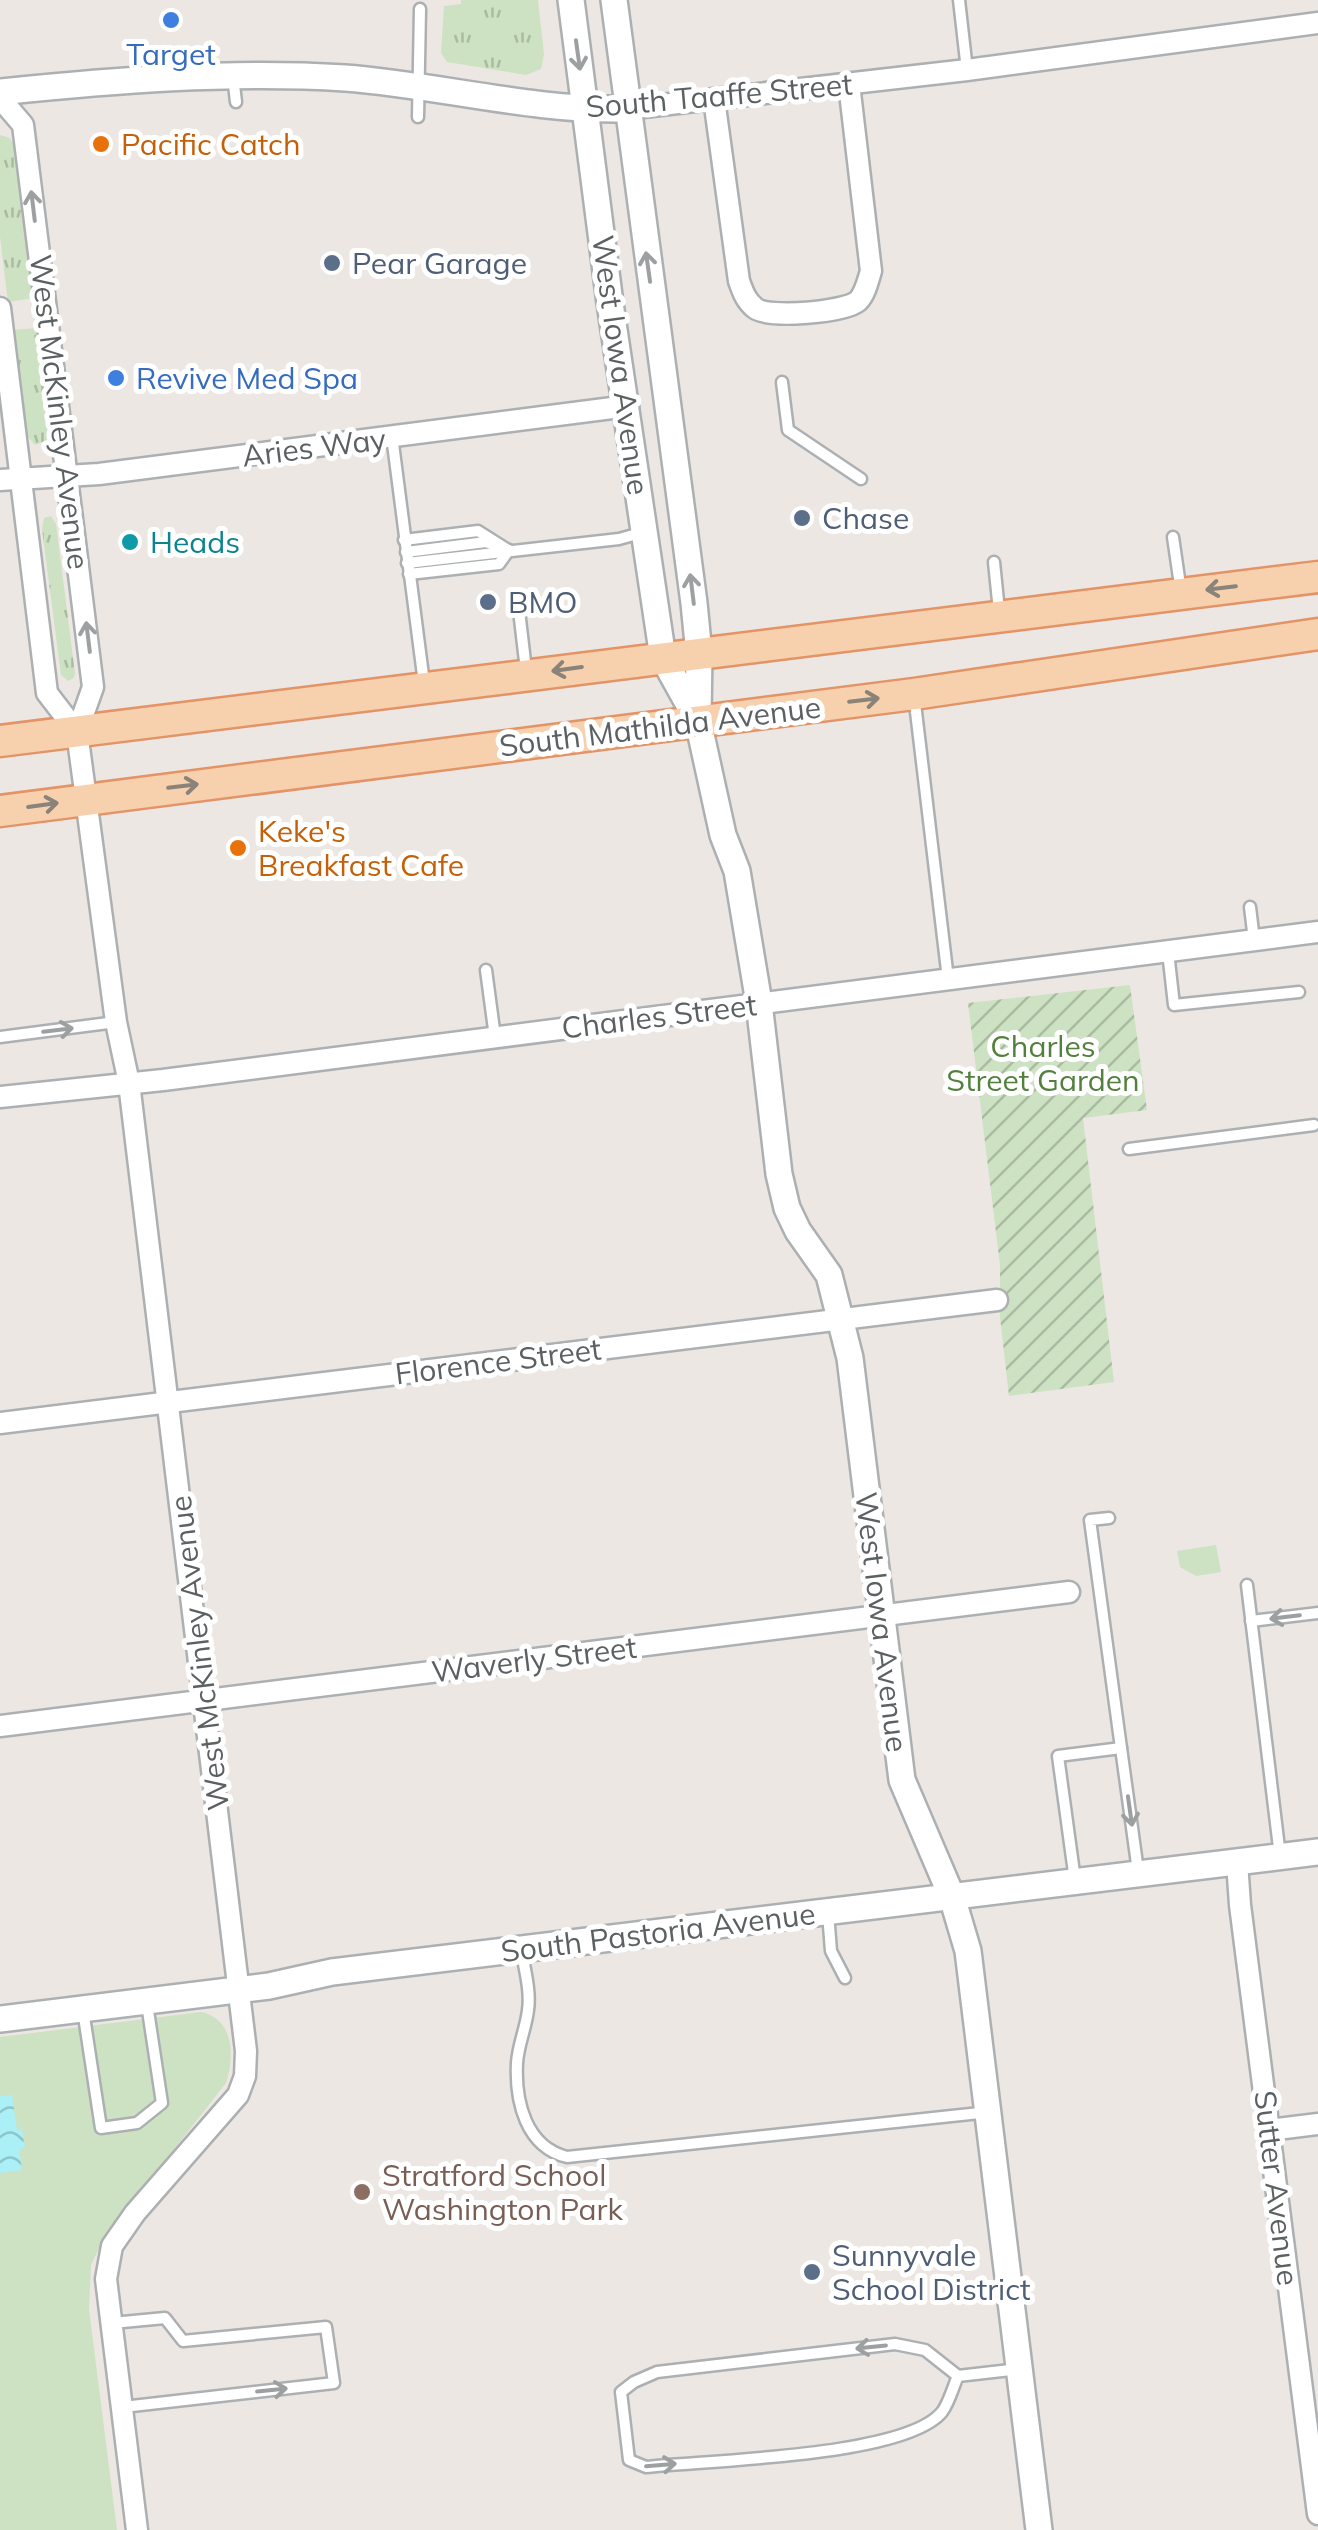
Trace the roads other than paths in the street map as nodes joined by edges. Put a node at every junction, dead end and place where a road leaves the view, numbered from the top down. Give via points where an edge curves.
1 (572, 0) edge
2 (614, 0) edge
3 (959, 0) edge
4 (420, 9) dead end
5 (1318, 23) edge
6 (967, 70) junction
7 (233, 75) junction
8 (849, 84) junction
9 (419, 86) junction
10 (0, 95) edge
11 (714, 100) junction
12 (236, 102) dead end
13 (626, 109) junction
14 (586, 110) junction
15 (418, 118) dead end
16 (0, 308) edge
17 (782, 382) dead end
18 (628, 406) junction
19 (392, 436) junction
20 (68, 476) junction
21 (10, 479) edge
22 (860, 479) dead end
23 (645, 532) junction
24 (1173, 537) dead end
25 (509, 550) junction
26 (406, 557) junction
27 (994, 562) dead end
28 (1318, 577) edge
29 (1181, 593) junction
30 (518, 602) dead end
31 (1000, 616) junction
32 (1318, 634) edge
33 (699, 654) junction
34 (664, 658) junction
35 (526, 675) junction
36 (424, 687) junction
37 (914, 694) junction
38 (698, 721) junction
39 (78, 732) junction
40 (0, 741) edge
41 (86, 798) junction
42 (0, 810) edge
43 (1250, 907) dead end
44 (1318, 932) edge
45 (1254, 941) junction
46 (1168, 952) junction
47 (486, 970) dead end
48 (948, 979) junction
49 (1299, 992) dead end
50 (759, 1003) junction
51 (116, 1022) junction
52 (0, 1036) edge
53 (495, 1036) junction
54 (129, 1083) junction
55 (0, 1096) edge
56 (1314, 1126) dead end
57 (1129, 1149) dead end
58 (996, 1300) dead end
59 (841, 1318) junction
60 (169, 1402) junction
61 (0, 1423) edge
62 (1109, 1518) dead end
63 (1246, 1585) dead end
64 (1068, 1592) dead end
65 (1318, 1614) edge
66 (881, 1616) junction
67 (1251, 1621) junction
68 (204, 1700) junction
69 (0, 1726) edge
70 (1122, 1748) junction
71 (1318, 1852) edge
72 (1280, 1857) junction
73 (1237, 1862) junction
74 (1138, 1873) junction
75 (1075, 1881) junction
76 (952, 1898) junction
77 (828, 1912) junction
78 (521, 1948) junction
79 (846, 1978) dead end
80 (239, 1990) junction
81 (146, 2001) junction
82 (83, 2009) junction
83 (0, 2020) edge
84 (990, 2112) junction
85 (1318, 2124) edge
86 (1269, 2130) junction
87 (112, 2323) junction
88 (1020, 2369) junction
89 (958, 2376) junction
90 (1310, 2390) edge
91 (122, 2407) junction
92 (1318, 2514) edge
93 (137, 2530) edge
94 (1039, 2530) edge

1 -> 14 street, West Iowa Avenue
2 - 13 street, West Iowa Avenue
3 - 6 lane
4 - 9 lane
5 - 6 street, South Taaffe Street
6 - 8 street, South Taaffe Street
7 - 9 street, South Taaffe Street
7 - 10 street, South Taaffe Street via 143,77
7 - 12 lane
8 - 11 street, South Taaffe Street
8 - 11 street via 871,272 866,288 846,306 775,316 745,298 740,281
9 - 14 street, South Taaffe Street
9 - 15 lane
20 -> 10 street, West McKinley Avenue via 23,125
11 - 13 street, South Taaffe Street
13 - 14 street, South Taaffe Street
33 -> 13 street, West Iowa Avenue
14 - 18 street, West Iowa Avenue
16 - 21 street, West McKinley Avenue
17 - 22 lane via 788,430
18 - 19 street, Aries Way
18 - 23 street, West Iowa Avenue
19 - 20 street, Aries Way
19 - 26 lane
20 - 21 street, Aries Way
39 -> 20 street, West McKinley Avenue via 93,686
21 - 39 street, West McKinley Avenue via 48,693
23 - 25 lane
23 - 34 street, West Iowa Avenue
24 - 29 lane
25 - 26 lane
25 - 26 lane via 478,530
26 - 36 lane
27 - 31 lane
28 -> 29 main road
29 - 31 main road
30 - 35 lane
31 - 33 main road
32 - 37 main road, South Mathilda Avenue
33 - 34 main road
33 - 38 street, West Iowa Avenue
34 -> 35 main road
34 - 38 street, West Iowa Avenue
35 - 36 main road
36 - 39 main road
38 -> 37 main road, South Mathilda Avenue
37 - 48 lane
41 -> 38 main road, South Mathilda Avenue
38 - 50 street, West Iowa Avenue via 737,871
39 - 40 main road
39 - 41 street, West McKinley Avenue
42 -> 41 main road, South Mathilda Avenue
41 - 51 street, West McKinley Avenue
43 - 45 lane
44 - 45 street, Charles Street
45 - 46 street, Charles Street
46 - 48 street, Charles Street
46 - 49 lane via 1174,1005
47 - 53 lane
48 - 50 street, Charles Street
50 - 53 street, Charles Street
50 - 59 street, West Iowa Avenue via 787,1208 829,1274
52 -> 51 lane
51 - 54 street, West McKinley Avenue
53 - 54 street, Charles Street
54 - 55 street, Charles Street
54 - 60 street, West McKinley Avenue
56 - 57 lane
58 - 59 street, Florence Street
59 - 60 street, Florence Street
59 - 66 street, West Iowa Avenue
60 - 61 street, Florence Street
60 - 68 street, West McKinley Avenue
62 - 70 lane via 1090,1520
63 - 67 lane
64 - 66 street, Waverly Street
65 -> 67 lane
66 - 68 street, Waverly Street
66 - 76 street, West Iowa Avenue via 902,1780
67 - 72 lane
68 - 69 street, Waverly Street
68 - 80 street, West McKinley Avenue
70 -> 74 lane
70 - 75 lane via 1058,1756
71 - 72 street, South Pastoria Avenue
72 - 73 street, South Pastoria Avenue
73 - 74 street, South Pastoria Avenue
73 - 86 street, Sutter Avenue
74 - 75 street, South Pastoria Avenue
75 - 76 street, South Pastoria Avenue
76 - 77 street, South Pastoria Avenue
76 - 84 street, West Iowa Avenue via 968,1951
77 - 78 street, South Pastoria Avenue
77 - 79 lane via 831,1952
78 - 80 street, South Pastoria Avenue
78 - 84 lane via 529,2008 518,2093 526,2123 552,2154
80 - 81 street, South Pastoria Avenue
80 - 87 street, West McKinley Avenue via 246,2051 238,2095 112,2246 106,2279
81 - 82 street, South Pastoria Avenue
81 - 82 lane via 162,2104 137,2123 101,2128
82 - 83 street, South Pastoria Avenue
84 - 88 street, West Iowa Avenue
85 - 86 street
86 - 90 street, Sutter Avenue
87 - 91 street, West McKinley Avenue
91 -> 87 lane via 334,2383 326,2327 182,2341 164,2318
88 - 89 lane
88 - 94 street, West Iowa Avenue
89 -> 89 lane via 925,2350 895,2344 658,2372 621,2392 628,2460 646,2467 881,2442 942,2412
90 - 92 street, Sutter Avenue
91 - 93 street, West McKinley Avenue

